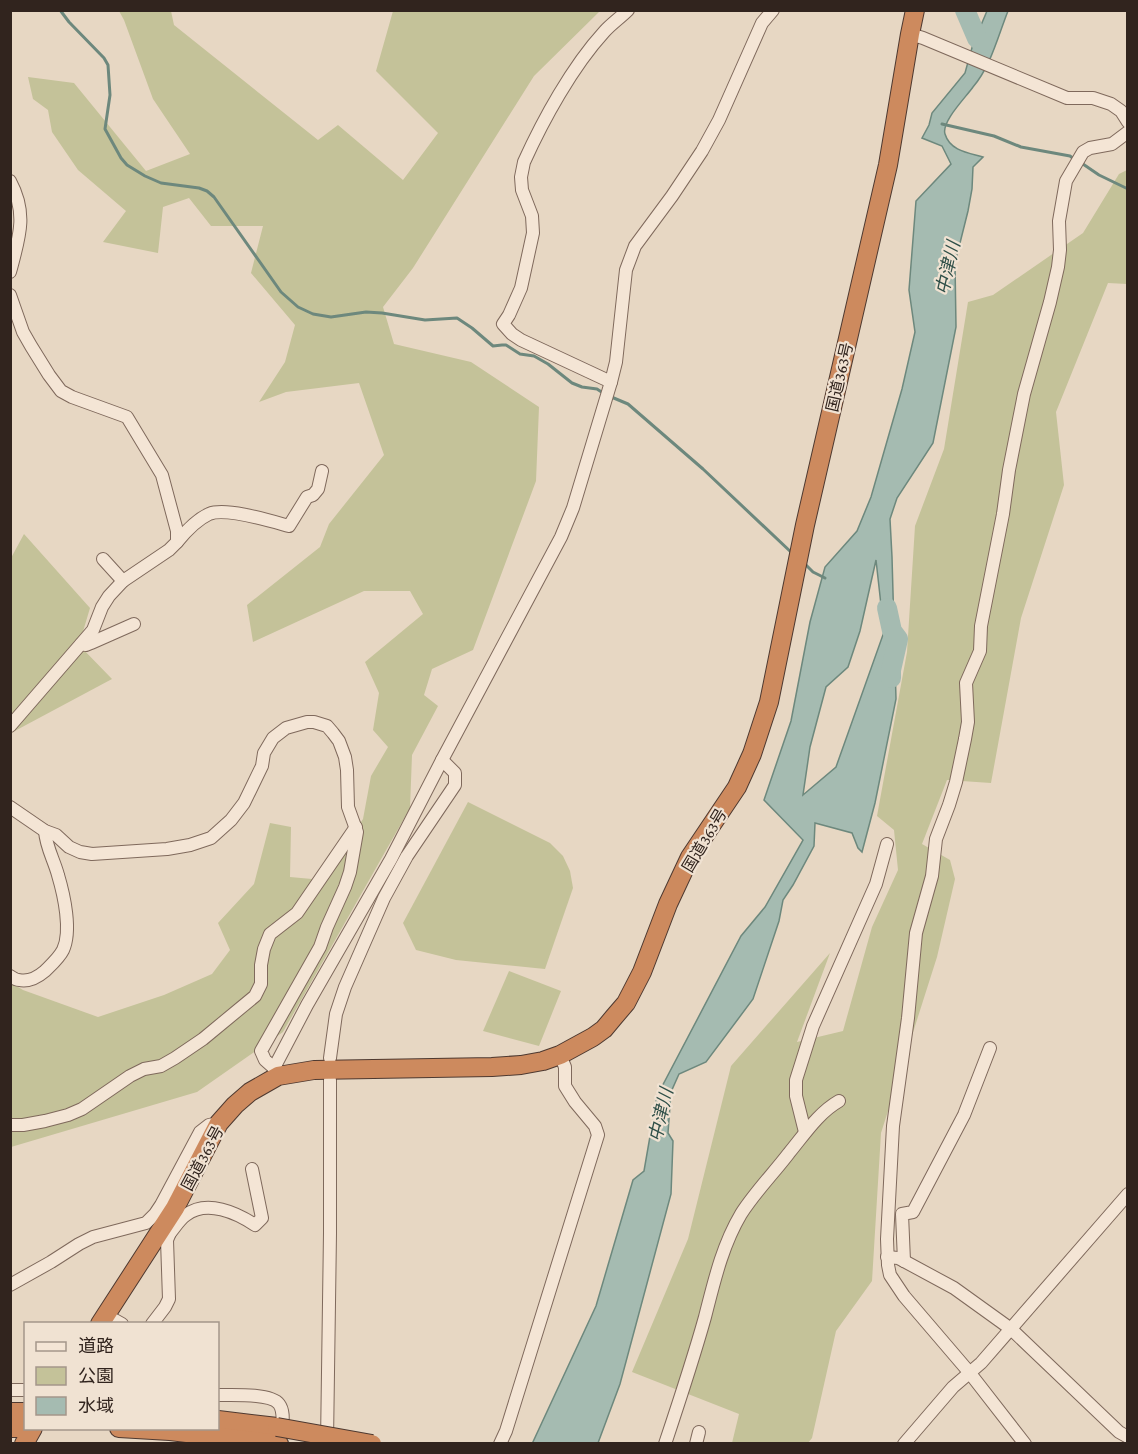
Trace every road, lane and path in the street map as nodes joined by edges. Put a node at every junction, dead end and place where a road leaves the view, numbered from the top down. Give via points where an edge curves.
1 (628, 10) edge
2 (773, 10) edge
3 (915, 10) edge
4 (916, 36) junction
5 (1128, 122) edge
6 (1128, 132) edge
7 (10, 181) edge
8 (10, 272) edge
9 (10, 295) edge
10 (611, 382) junction
11 (322, 471) dead end
12 (177, 542) junction
13 (103, 559) dead end
14 (123, 581) junction
15 (134, 624) dead end
16 (81, 644) junction
17 (10, 726) edge
18 (442, 760) junction
19 (10, 807) edge
20 (356, 827) junction
21 (45, 831) junction
22 (887, 844) dead end
23 (10, 976) edge
24 (990, 1048) dead end
25 (560, 1055) junction
26 (330, 1058) dead end
27 (276, 1072) junction
28 (330, 1080) dead end
29 (839, 1101) dead end
30 (219, 1124) junction
31 (10, 1125) edge
32 (806, 1132) junction
33 (252, 1169) dead end
34 (1128, 1194) edge
35 (166, 1230) junction
36 (887, 1257) junction
37 (904, 1261) junction
38 (10, 1285) edge
39 (109, 1320) edge
40 (153, 1322) edge
41 (1011, 1329) junction
42 (969, 1372) junction
43 (219, 1395) edge
44 (219, 1420) edge
45 (150, 1430) edge
46 (1128, 1437) edge
47 (278, 1439) edge
48 (327, 1443) edge
49 (372, 1443) edge
50 (500, 1443) edge
51 (665, 1443) edge
52 (904, 1443) edge
53 (1025, 1443) edge

1 - 10 street via 588,51 524,162 522,190 532,216 533,233 521,288 503,324 521,340
2 - 10 street via 762,23 702,151 635,246 626,270
3 - 4 highway, 国道363号
4 - 5 street via 1066,98 1093,98 1111,104
4 - 25 highway, 国道363号 via 805,525 770,702 752,754 737,787 690,857 626,1003 604,1029
6 - 36 street via 1112,144 1083,152 1066,181 1059,222 1058,267 1024,394 981,626 980,651 966,683 965,739 953,794 936,839 932,876 916,933 894,1126
7 - 8 street via 21,214
9 - 12 street via 23,332 61,391 127,417 162,475
10 - 18 street via 561,537
11 - 12 street via 318,489 307,497 290,526 225,511 212,512
12 - 14 street
13 - 14 street
14 - 16 street via 109,596 93,630
15 - 16 street
16 - 17 street
18 - 26 street via 455,773 455,785 406,856 384,898 345,987 336,1014
18 - 27 street via 391,859 307,1005
19 - 21 street
20 - 21 street via 348,807 347,770 339,741 327,726 314,722 286,728 273,738 238,812 225,827 202,842 167,849 92,854 69,847
20 - 27 street via 350,872 320,947 261,1051
20 - 31 street via 297,913 270,934 261,965 261,984 255,996 175,1058 130,1076 82,1109 45,1121
21 - 23 street via 66,914 63,950 53,964 34,978 19,980
22 - 32 street via 876,884 813,1026 796,1080 796,1096
24 - 37 street via 964,1115 913,1212 902,1214
25 - 27 highway, 国道363号 via 521,1065 492,1067
25 - 50 street via 566,1086 598,1135
27 - 30 highway, 国道363号 via 235,1105
28 - 48 street
29 - 32 street
30 - 35 highway, 国道363号
30 - 38 street via 200,1132 161,1205 146,1223 93,1237
32 - 51 street via 752,1199 726,1245
33 - 35 street via 262,1218 255,1225 223,1209 202,1208
34 - 41 street
35 - 39 highway, 国道363号
35 - 40 street via 169,1299
36 - 37 street
36 - 42 street via 890,1275 904,1296
37 - 41 street via 954,1287
41 - 42 street
41 - 46 street
42 - 52 street
42 - 53 street
43 - 47 street via 270,1397 279,1404 283,1416
44 - 47 highway
45 - 47 highway
47 - 49 highway, bridge

